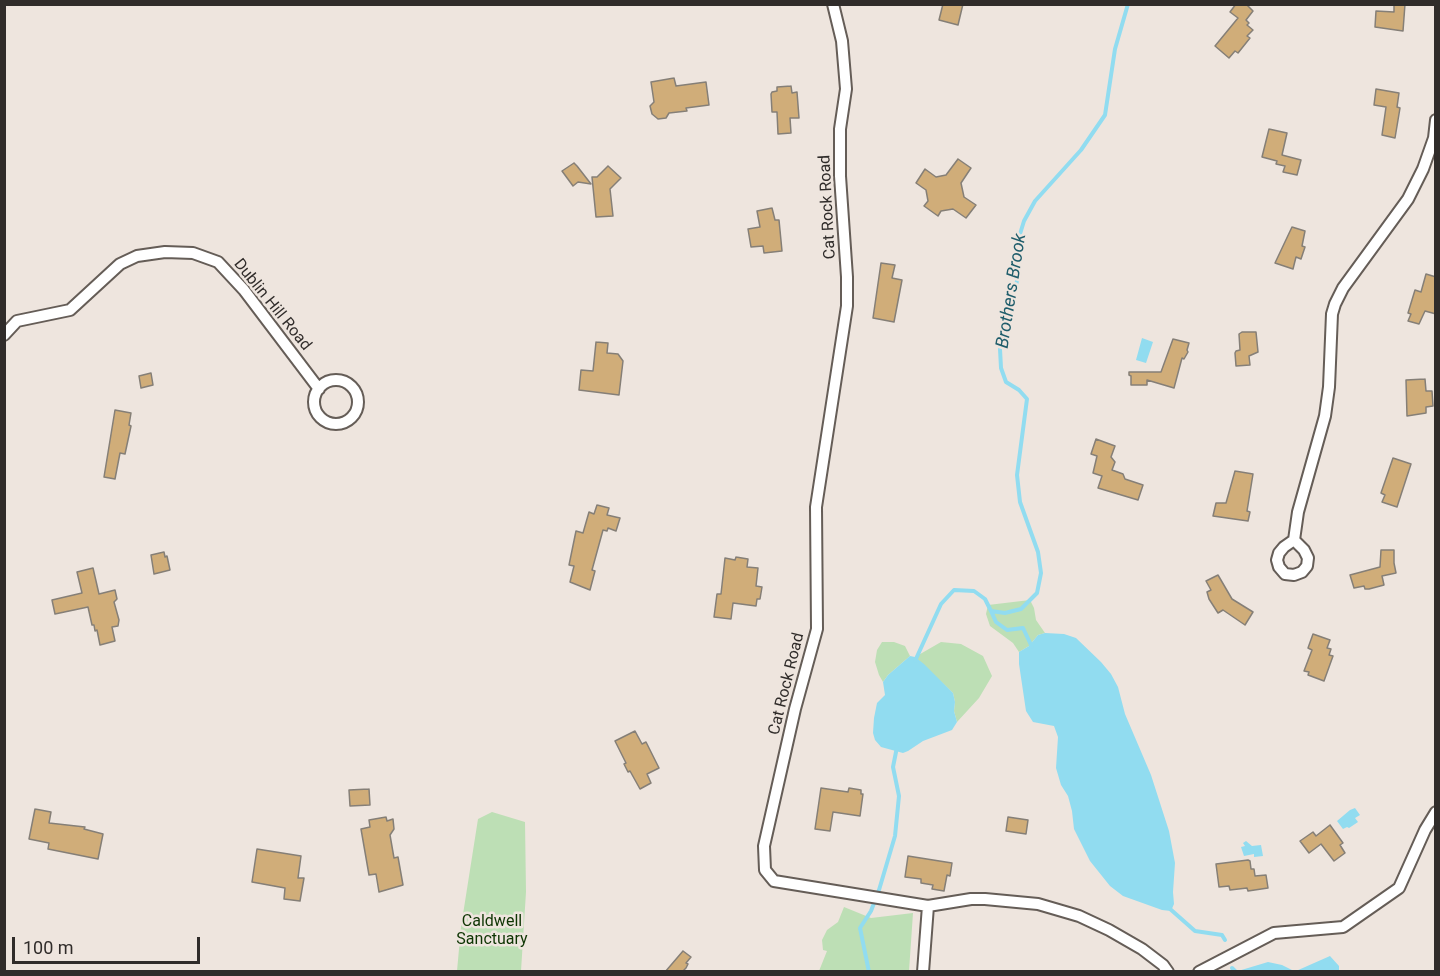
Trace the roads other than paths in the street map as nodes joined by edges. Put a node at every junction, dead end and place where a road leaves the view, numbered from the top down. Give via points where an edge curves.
1 (833, 4) edge
2 (1436, 120) edge
3 (1435, 138) edge
4 (4, 335) edge
5 (319, 389) junction
6 (1294, 540) dead end
7 (1436, 812) edge
8 (928, 906) junction
9 (923, 972) edge
10 (1168, 972) edge
11 (1199, 972) edge

1 - 8 street, Cat Rock Road via 842,41 846,89 840,176 847,306 816,507 817,628 763,859 774,882
2 - 3 street
3 - 6 street via 1408,199 1335,304 1325,416
4 - 5 street, Dublin Hill Road via 17,321 70,310 120,264 137,255 193,253 218,262 244,290
5 - 5 street via 314,401 323,419 337,424 356,412 357,398 350,385 337,380
7 - 11 street via 1400,888 1343,927 1274,933
8 - 9 street
8 - 10 street, Cat Rock Road via 971,899 1038,904 1110,930 1142,949

